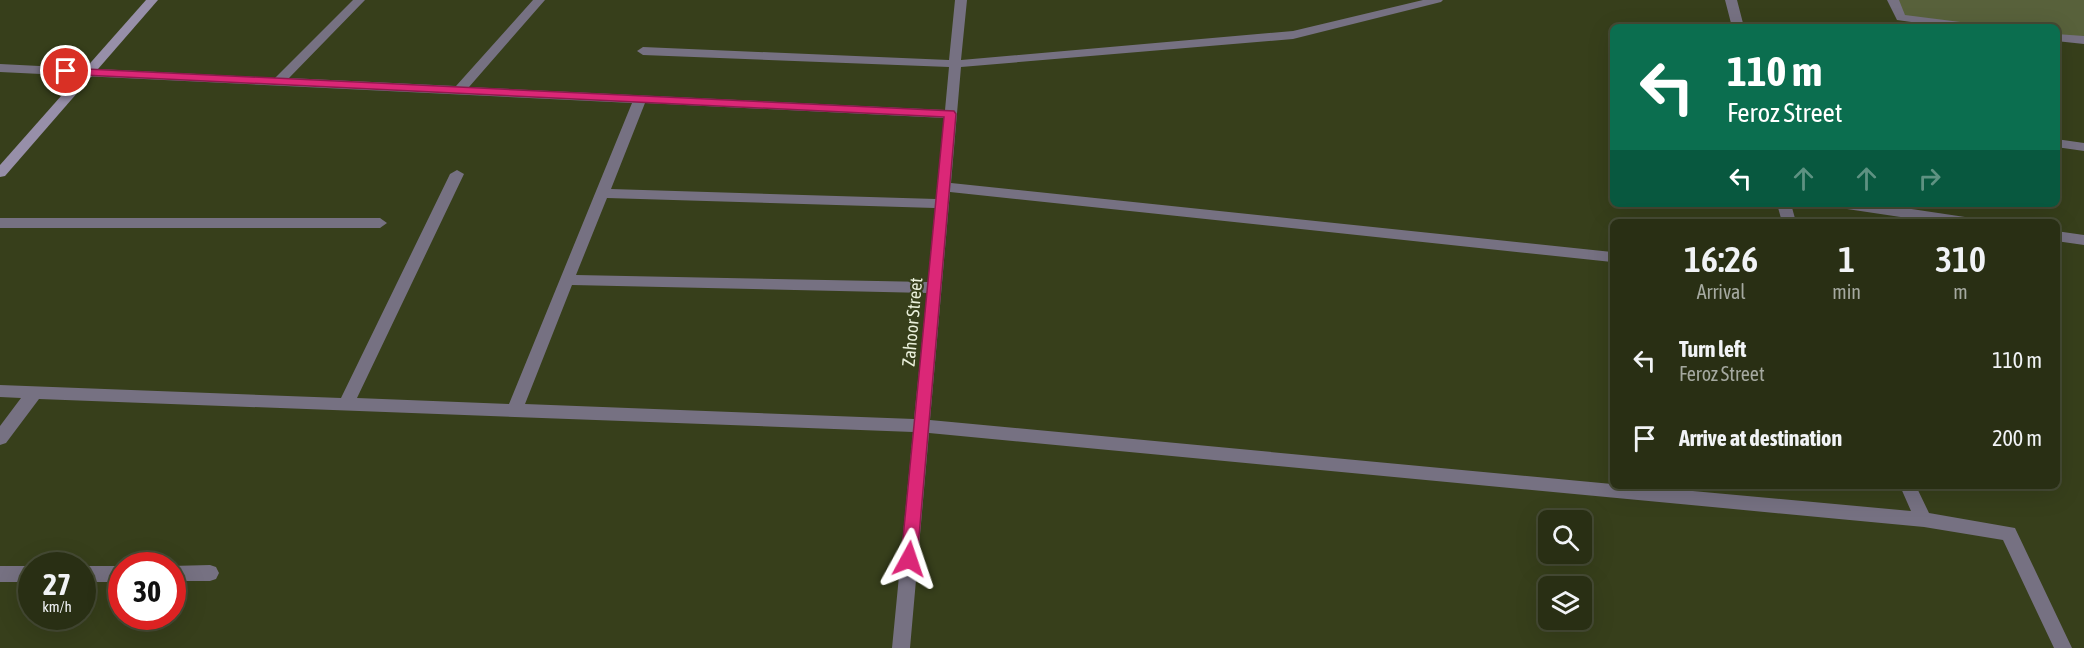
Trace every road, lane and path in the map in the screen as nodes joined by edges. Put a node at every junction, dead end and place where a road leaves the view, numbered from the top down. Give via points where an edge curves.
1 (152, 0) edge
2 (359, 0) edge
3 (539, 0) edge
4 (961, 0) edge
5 (1437, 0) edge
6 (1731, 0) edge
7 (1893, 0) edge
8 (1737, 24) edge
9 (1951, 24) edge
10 (2060, 37) edge
11 (2084, 40) edge
12 (643, 51) dead end
13 (955, 64) junction
14 (0, 68) edge
15 (89, 72) junction
16 (279, 81) junction
17 (459, 90) junction
18 (640, 99) junction
19 (950, 114) junction
20 (2060, 144) edge
21 (2084, 147) edge
22 (0, 172) edge
23 (457, 174) dead end
24 (944, 187) junction
25 (602, 193) junction
26 (942, 204) junction
27 (1866, 207) edge
28 (1945, 219) edge
29 (0, 223) edge
30 (380, 224) dead end
31 (2060, 237) edge
32 (2084, 240) edge
33 (1610, 257) edge
34 (567, 280) junction
35 (935, 288) junction
36 (0, 391) edge
37 (34, 393) junction
38 (346, 404) junction
39 (514, 411) junction
40 (922, 426) junction
41 (0, 438) edge
42 (1909, 489) edge
43 (1924, 520) junction
44 (186, 573) edge
45 (210, 573) dead end
46 (0, 574) edge
47 (18, 574) edge
48 (901, 648) edge
49 (2063, 648) edge

1 - 15 main road
2 - 16 street
3 - 17 street
4 - 13 street, Zahoor Street
5 - 13 street via 1293,34
6 - 8 street
7 - 9 street via 1901,18
10 - 11 street
12 - 13 street
13 - 19 street, Zahoor Street
14 - 15 street
15 - 16 street
15 - 22 main road
16 - 17 street
17 - 18 street
18 - 19 street
18 - 25 street
19 - 24 street, Zahoor Street
20 - 21 street
23 - 38 street
24 - 26 street, Zahoor Street
24 - 33 street
25 - 26 street
25 - 34 street
26 - 35 street, Zahoor Street
27 - 28 street
29 - 30 street
31 - 32 street
34 - 35 street
34 - 39 street
35 - 40 street, Zahoor Street
36 - 37 street
37 - 38 street
37 - 41 street
38 - 39 street
39 - 40 street
40 - 43 street
40 - 48 street, Zahoor Street
42 - 43 street
43 - 49 street via 2008,533
44 - 45 street
46 - 47 street

